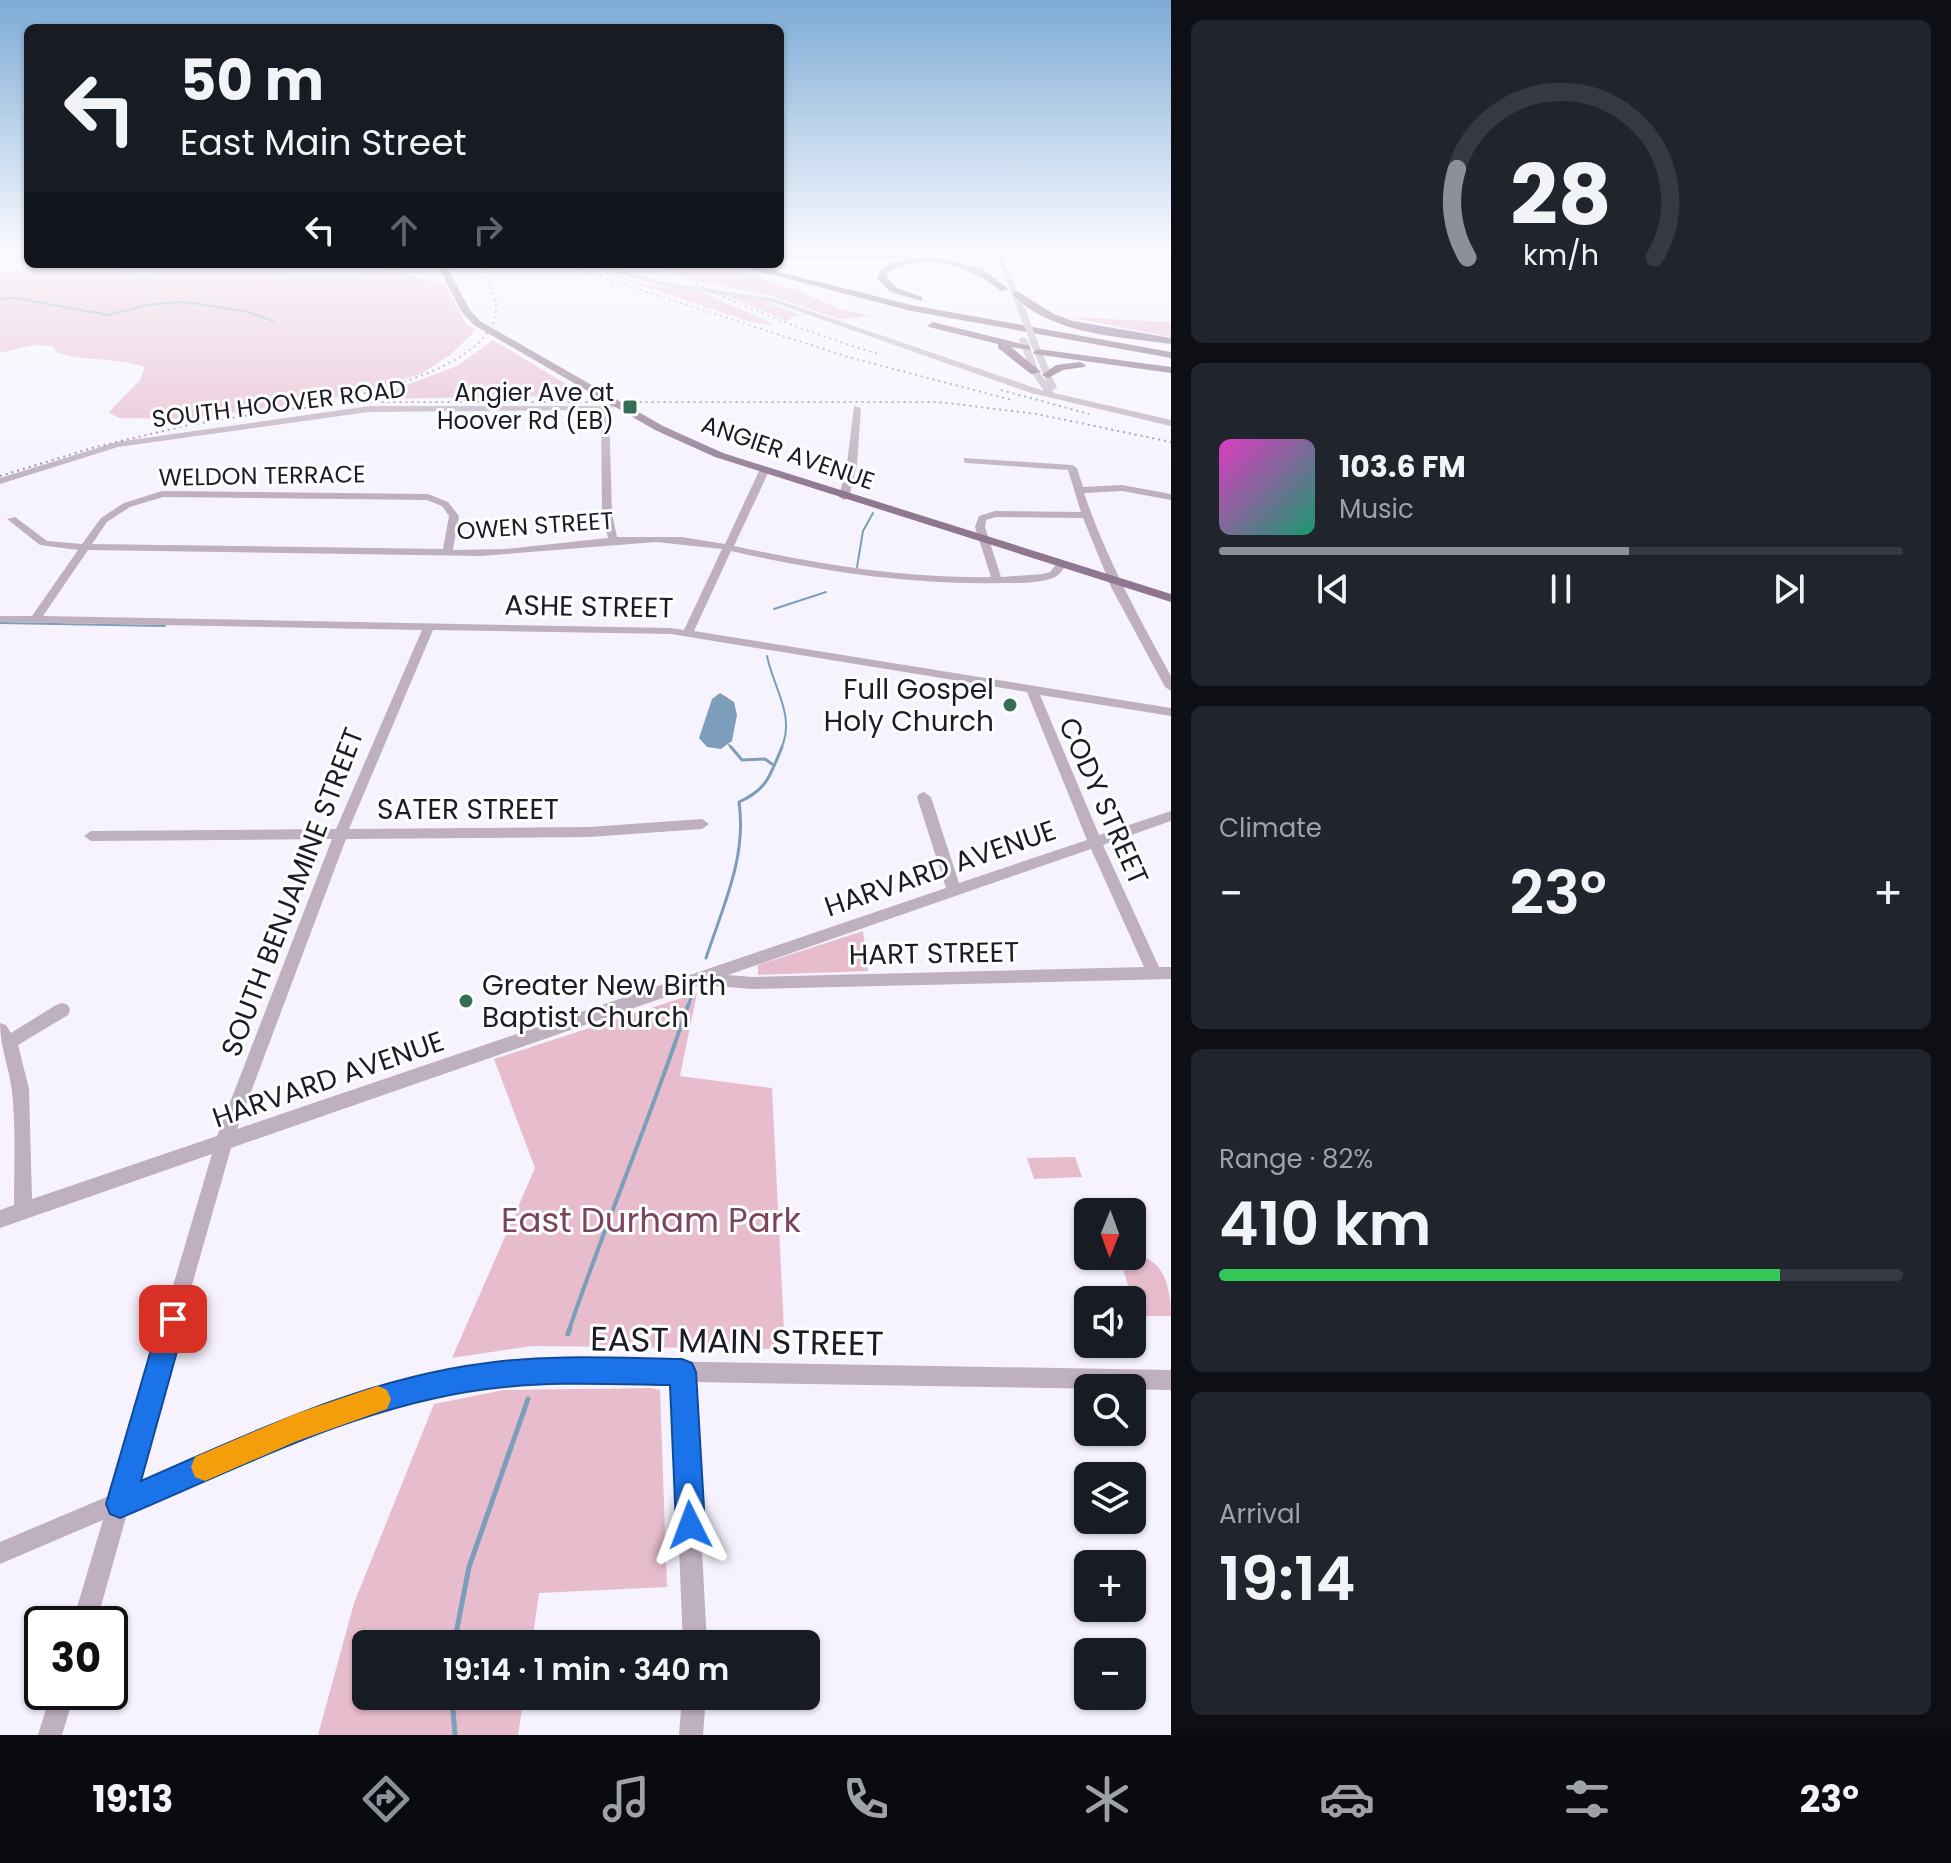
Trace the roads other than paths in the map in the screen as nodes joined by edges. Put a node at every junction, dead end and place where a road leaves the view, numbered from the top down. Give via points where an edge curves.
1 (487, 329) edge
2 (855, 329) edge
3 (950, 329) edge
4 (1022, 329) edge
5 (1027, 329) edge
6 (1027, 329) edge
7 (1061, 329) edge
8 (1113, 329) edge
9 (980, 337) junction
10 (1171, 341) edge
11 (1030, 345) junction
12 (1171, 348) edge
13 (1171, 355) edge
14 (1171, 371) edge
15 (1040, 376) junction
16 (1014, 385) junction
17 (1053, 397) junction
18 (611, 405) junction
19 (857, 408) dead end
20 (1171, 423) edge
21 (967, 460) dead end
22 (764, 471) junction
23 (0, 481) edge
24 (1080, 490) junction
25 (844, 497) junction
26 (1171, 497) edge
27 (1086, 515) junction
28 (12, 519) dead end
29 (613, 540) junction
30 (984, 540) junction
31 (84, 548) junction
32 (727, 548) junction
33 (447, 553) junction
34 (1062, 564) junction
35 (997, 579) junction
36 (1114, 581) junction
37 (1171, 598) edge
38 (0, 619) edge
39 (35, 620) junction
40 (429, 626) junction
41 (688, 632) junction
42 (1171, 687) edge
43 (1032, 690) junction
44 (1171, 712) edge
45 (924, 797) dead end
46 (1171, 816) edge
47 (702, 824) dead end
48 (341, 833) junction
49 (91, 836) dead end
50 (1095, 842) junction
51 (954, 891) junction
52 (1163, 974) edge
53 (699, 979) junction
54 (62, 1010) dead end
55 (5, 1036) edge
56 (224, 1143) junction
57 (23, 1211) junction
58 (0, 1219) edge
59 (682, 1372) junction
60 (1171, 1380) edge
61 (120, 1504) junction
62 (0, 1553) edge
63 (89, 1606) edge
64 (694, 1630) edge
65 (58, 1710) edge
66 (693, 1710) edge
67 (50, 1735) edge
68 (691, 1735) edge

1 - 18 main road, ANGIER AVENUE
2 - 16 street
3 - 9 highway
4 - 11 street
5 - 11 street, bridge
6 - 13 highway
7 - 12 highway
8 - 10 highway
9 - 11 highway
9 - 15 highway via 1012,351
11 - 14 highway
11 - 15 street
14 - 15 highway via 1069,365
15 - 16 street via 1030,384
15 - 17 street
16 - 17 street
17 - 20 street
18 - 22 main road, ANGIER AVENUE
18 - 23 street, SOUTH HOOVER ROAD via 369,409 117,445
18 - 29 street via 607,514
19 - 25 street
21 - 24 street via 1072,468
22 - 25 main road, ANGIER AVENUE
22 - 32 street
24 - 26 street via 1111,488
24 - 27 street
25 - 30 main road, ANGIER AVENUE
27 - 30 street via 995,514 979,523
27 - 36 street
28 - 31 street, OWEN STREET via 44,543
29 - 32 street, OWEN STREET via 668,539
29 - 33 street, OWEN STREET via 534,551
30 - 34 main road, ANGIER AVENUE
30 - 35 street
31 - 33 street, OWEN STREET
31 - 33 street, WELDON TERRACE via 117,510 162,494 400,495 428,497 449,508 454,523
31 - 39 street, WELDON TERRACE
32 - 35 street, OWEN STREET via 898,578
32 - 41 street
34 - 35 street, OWEN STREET via 1044,577
34 - 36 main road, ANGIER AVENUE
36 - 37 main road, ANGIER AVENUE
36 - 42 street
38 - 39 street, ASHE STREET
39 - 40 street, ASHE STREET
40 - 41 street, ASHE STREET
40 - 48 street, SOUTH BENJAMINE STREET
41 - 43 street, ASHE STREET
43 - 44 street, ASHE STREET
43 - 50 street, CODY STREET
45 - 51 street
46 - 50 street, HARVARD AVENUE
47 - 48 street, SATER STREET via 589,832
48 - 49 street, SATER STREET
48 - 56 street, SOUTH BENJAMINE STREET
50 - 51 street, HARVARD AVENUE
50 - 52 street, CODY STREET
51 - 53 street, HARVARD AVENUE
52 - 53 street, HART STREET via 753,983
53 - 56 street, HARVARD AVENUE
54 - 55 street
55 - 57 street via 20,1086
56 - 57 street, HARVARD AVENUE
56 - 61 street, SOUTH BENJAMINE STREET
57 - 58 street, HARVARD AVENUE
59 - 60 street, EAST MAIN STREET
59 - 61 street, EAST MAIN STREET via 551,1371 429,1386 295,1428
59 - 64 street
61 - 62 street, EAST MAIN STREET
61 - 63 street, SOUTH BENJAMINE STREET
65 - 67 street
66 - 68 street

